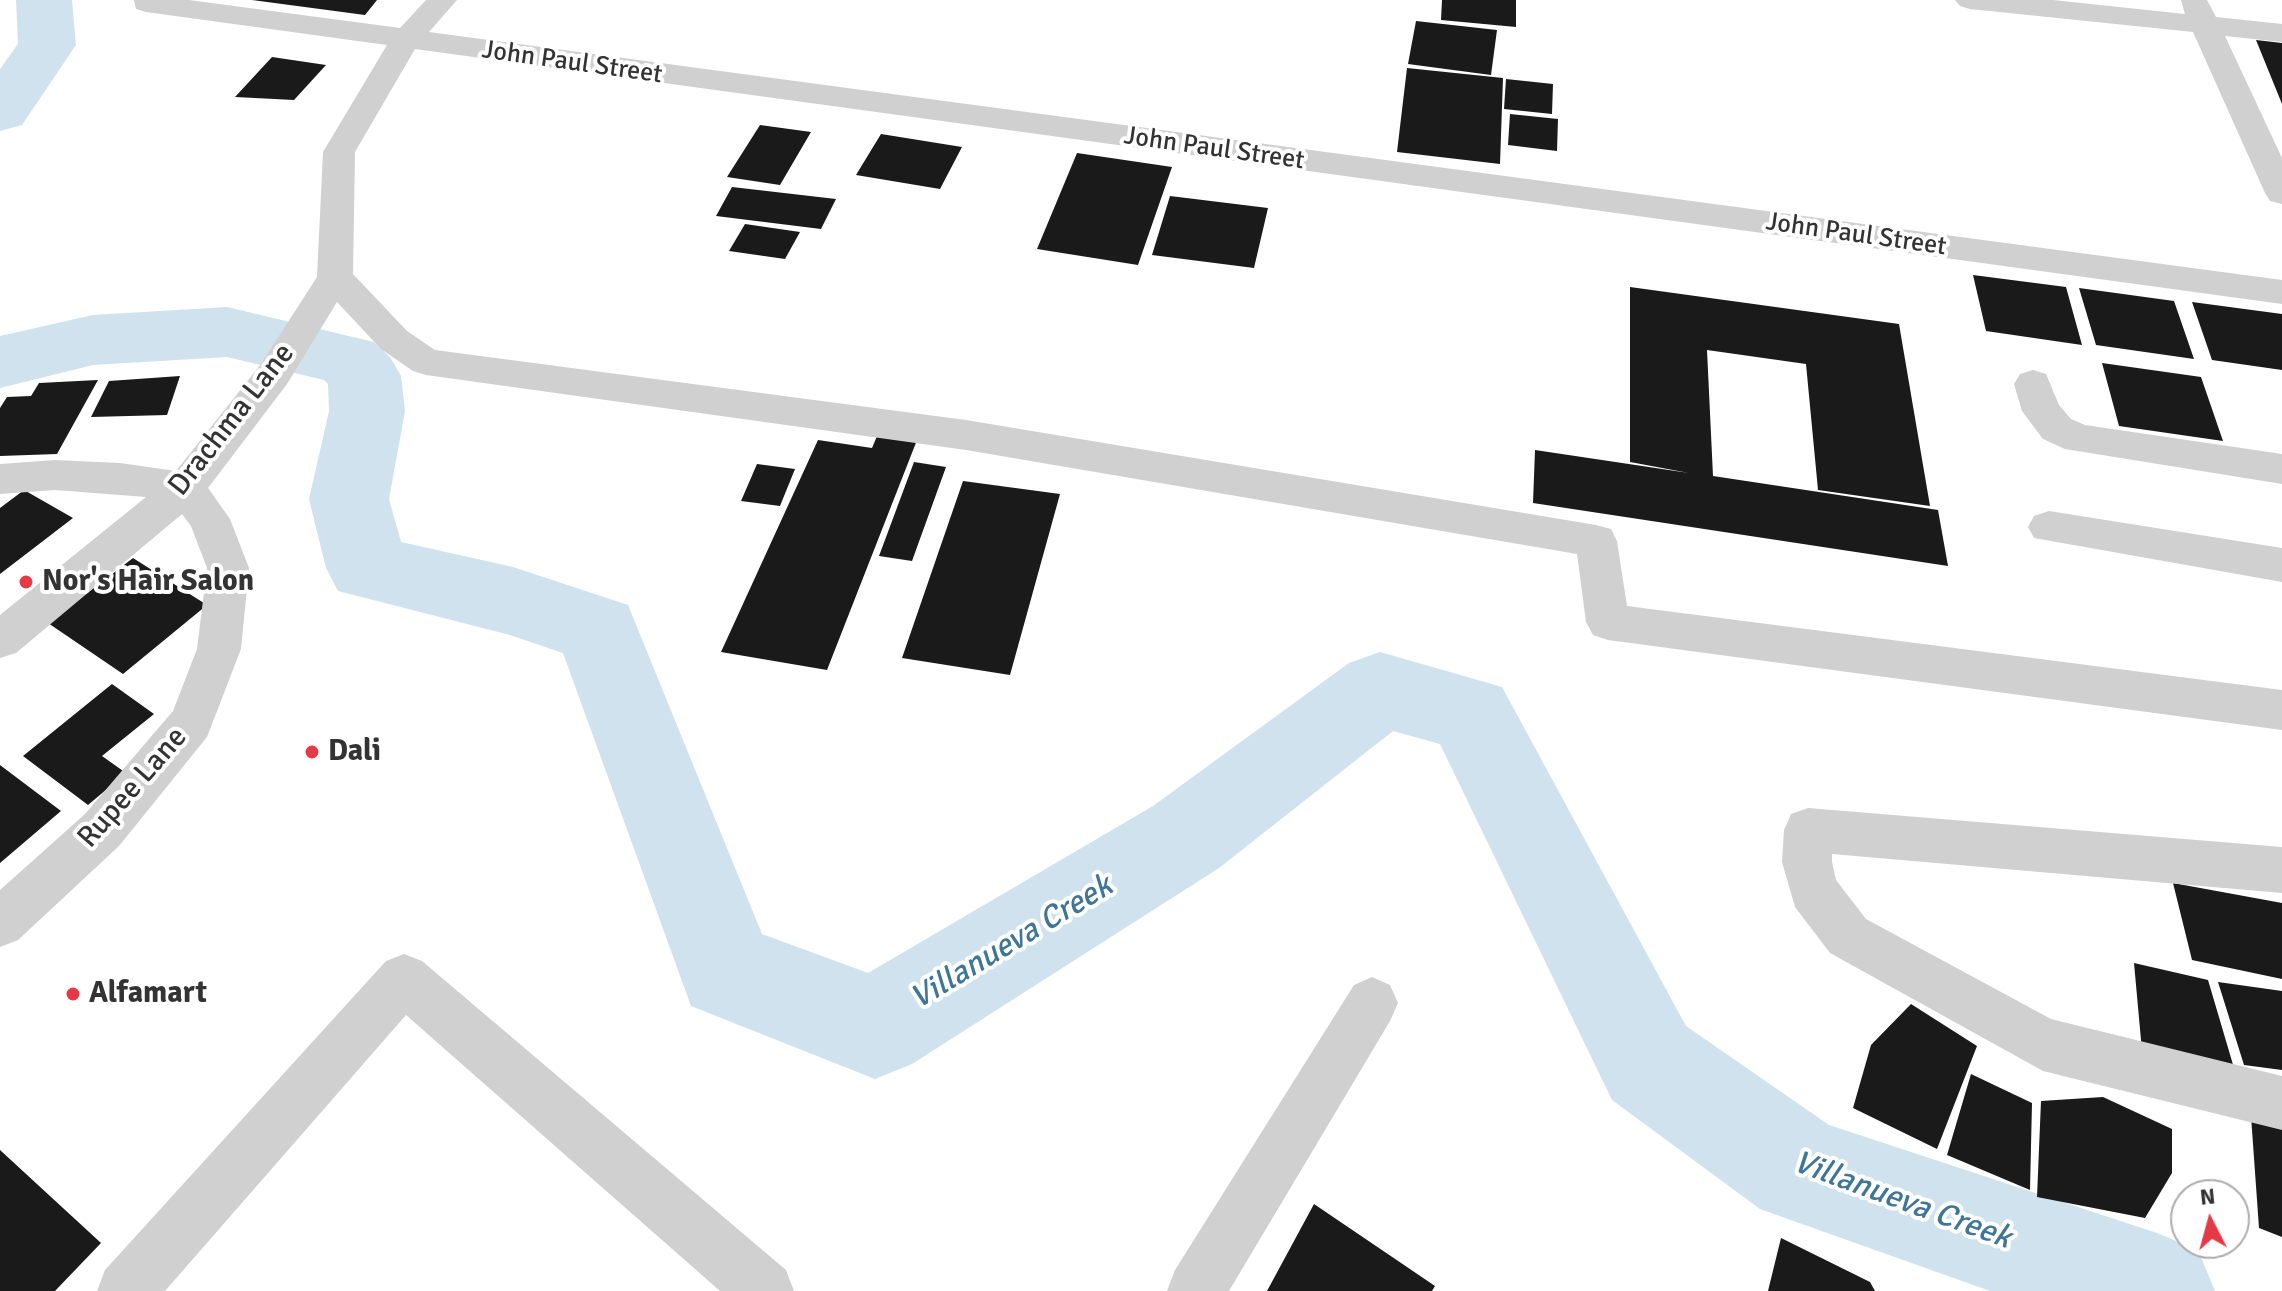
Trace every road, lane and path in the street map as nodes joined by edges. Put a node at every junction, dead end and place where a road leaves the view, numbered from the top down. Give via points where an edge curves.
1 (442, 0) edge
2 (1970, 0) edge
3 (146, 3) dead end
4 (2199, 12) edge
5 (2282, 33) edge
6 (405, 40) junction
7 (2272, 151) edge
8 (2282, 193) edge
9 (2282, 292) edge
10 (325, 293) junction
11 (2033, 384) dead end
12 (2282, 469) edge
13 (0, 479) edge
14 (185, 488) junction
15 (2049, 527) dead end
16 (2282, 565) edge
17 (0, 640) edge
18 (2282, 710) edge
19 (2282, 870) edge
20 (0, 923) edge
21 (1372, 1003) dead end
22 (2282, 1103) edge
23 (126, 1291) edge
24 (765, 1291) edge
25 (1196, 1291) edge

1 - 6 street
2 - 4 street
3 - 6 street, John Paul Street
4 - 5 street
4 - 7 street
6 - 9 street, John Paul Street
6 - 10 street via 339,152
7 - 8 street
10 - 14 street, Drachma Lane via 274,374
10 - 18 street via 426,362 966,435 1596,541 1608,622
11 - 12 street via 2041,411 2057,429 2079,439
13 - 14 street via 120,478
14 - 17 street, Drachma Lane
14 - 20 street, Rupee Lane via 209,519 228,568 219,649 191,723 102,830
15 - 16 street
19 - 22 street via 1808,830 1813,890 1848,936 2043,1044
21 - 25 street
23 - 24 street via 404,979

